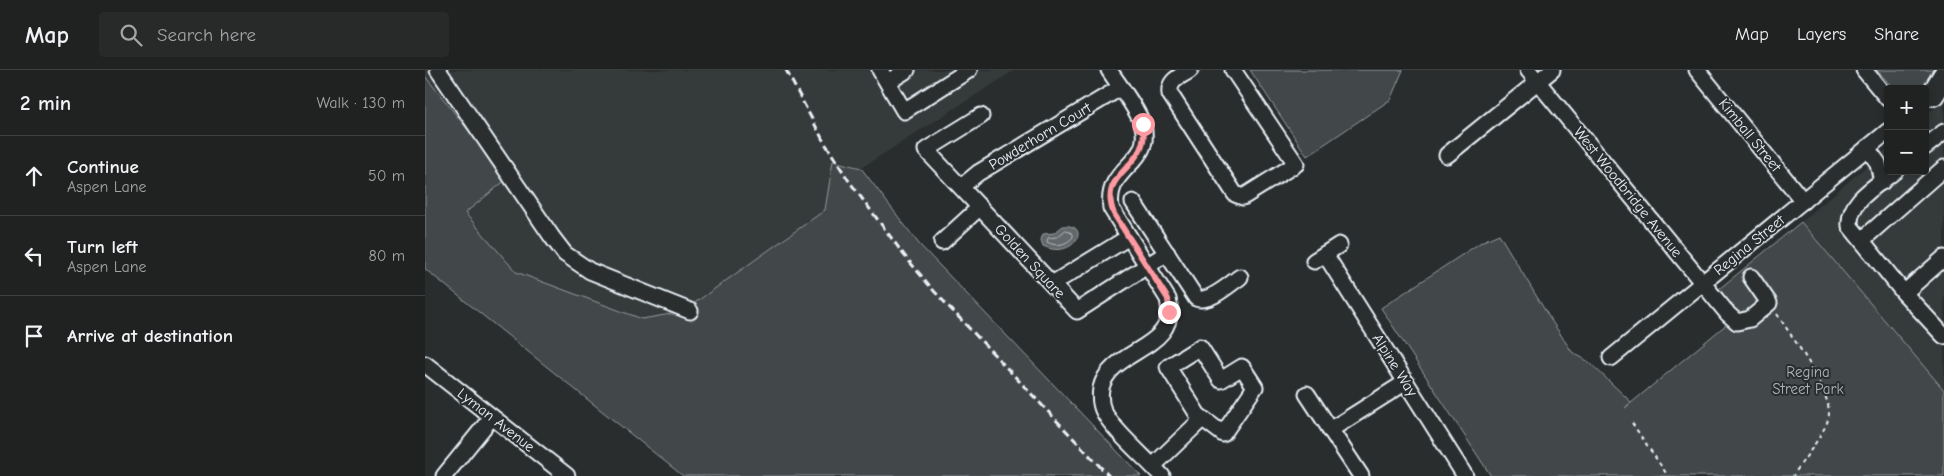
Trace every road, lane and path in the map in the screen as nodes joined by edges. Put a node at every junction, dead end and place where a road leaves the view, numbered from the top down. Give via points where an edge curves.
1 (437, 70) edge
2 (907, 70) edge
3 (969, 70) edge
4 (1109, 70) edge
5 (1190, 70) edge
6 (1233, 70) edge
7 (1552, 70) edge
8 (1697, 70) edge
9 (1864, 70) edge
10 (425, 76) edge
11 (884, 76) edge
12 (1533, 76) edge
13 (1120, 88) junction
14 (1884, 94) edge
15 (981, 116) dead end
16 (1884, 134) edge
17 (1943, 134) edge
18 (1929, 144) edge
19 (1867, 148) junction
20 (1447, 155) dead end
21 (1944, 168) edge
22 (1890, 175) edge
23 (1881, 182) junction
24 (961, 187) junction
25 (1803, 200) junction
26 (1133, 202) dead end
27 (980, 208) junction
28 (1129, 237) junction
29 (1861, 240) junction
30 (942, 242) dead end
31 (1339, 245) dead end
32 (1167, 253) junction
33 (1944, 258) edge
34 (1147, 265) junction
35 (1241, 277) dead end
36 (1751, 277) dead end
37 (1703, 283) junction
38 (1052, 284) junction
39 (1904, 293) junction
40 (1773, 308) dead end
41 (690, 311) dead end
42 (1941, 327) edge
43 (1611, 358) dead end
44 (425, 364) edge
45 (1406, 382) junction
46 (1307, 394) dead end
47 (492, 417) junction
48 (1202, 420) junction
49 (1632, 423) dead end
50 (1330, 430) junction
51 (1158, 471) edge
52 (563, 475) edge
53 (443, 476) edge
54 (1361, 476) edge
55 (1465, 476) edge
56 (1668, 476) edge
57 (1793, 476) edge

1 - 10 street
1 - 41 street via 565,254 590,271
2 - 11 street
3 - 11 street via 904,111
4 - 13 street
5 - 6 street via 1171,82 1170,94 1235,194 1243,198 1295,164
7 - 12 street
8 - 25 street, Kimball Street
9 - 14 street
12 - 20 street
12 - 37 street, West Woodbridge Avenue
13 - 24 street, Powderhorn Court via 978,173
13 - 28 street via 1140,118 1144,131 1137,157 1119,175 1110,200 1114,214
15 - 24 street, Golden Square via 926,150
16 - 19 street, Regina Street
17 - 18 street
19 - 23 street via 1878,162
19 - 25 street, Regina Street
21 - 29 street
22 - 23 street
23 - 29 street via 1857,201 1849,215 1850,226
24 - 27 street, Golden Square
25 - 37 street, Regina Street
26 - 32 street
27 - 30 street
27 - 38 street, Golden Square
28 - 34 street
28 - 38 street
29 - 39 street
31 - 45 street, Alpine Way via 1320,258
32 - 34 street
32 - 35 street via 1200,300 1207,299
33 - 39 street
34 - 38 street, Golden Square via 1077,311
34 - 51 street via 1168,299 1167,326 1159,337 1109,372 1100,398 1108,418
36 - 37 street, West Woodbridge Avenue via 1769,303 1743,322 1734,321
37 - 43 street, Regina Street
39 - 42 street
40 - 57 path via 1812,368 1825,392 1829,411 1828,420
44 - 47 street, Lyman Avenue
45 - 50 street
45 - 55 street, Alpine Way
46 - 50 street
47 - 52 street, Lyman Avenue
47 - 53 street
48 - 48 street via 1168,367 1200,347 1221,380 1242,368 1255,387 1223,434
48 - 51 street
49 - 56 path
50 - 54 street

